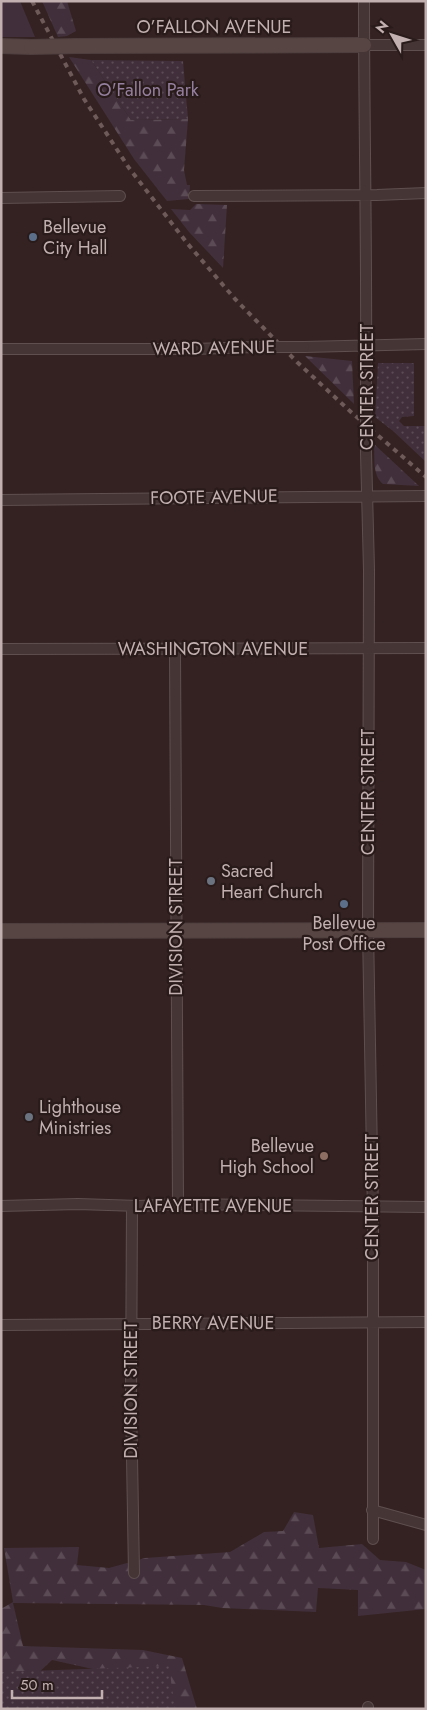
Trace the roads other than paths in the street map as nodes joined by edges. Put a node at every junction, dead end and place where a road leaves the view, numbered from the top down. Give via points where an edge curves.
1 (364, 1) edge
2 (364, 45) junction
3 (426, 45) edge
4 (1, 46) edge
5 (426, 193) edge
6 (365, 195) junction
7 (120, 196) dead end
8 (194, 196) dead end
9 (1, 198) edge
10 (426, 344) edge
11 (367, 345) junction
12 (1, 349) edge
13 (366, 496) junction
14 (421, 496) edge
15 (1, 500) edge
16 (368, 648) junction
17 (426, 648) edge
18 (1, 649) edge
19 (175, 650) junction
20 (368, 930) junction
21 (426, 930) edge
22 (1, 931) edge
23 (176, 931) junction
24 (178, 1204) junction
25 (1, 1206) edge
26 (132, 1206) junction
27 (373, 1207) junction
28 (426, 1207) edge
29 (426, 1322) edge
30 (131, 1323) junction
31 (372, 1323) junction
32 (1, 1325) edge
33 (372, 1510) junction
34 (426, 1525) edge
35 (373, 1540) dead end
36 (134, 1573) dead end

1 - 2 street, CENTER STREET
2 - 3 street, O’FALLON AVENUE
2 - 4 street, O’FALLON AVENUE, bridge
2 - 6 street, CENTER STREET
5 - 6 street
6 - 8 street
6 - 11 street, CENTER STREET
7 - 9 street
10 - 11 street, WARD AVENUE
11 - 12 street, WARD AVENUE, bridge
11 - 13 street, CENTER STREET, bridge
13 - 14 street, FOOTE AVENUE
13 - 15 street, FOOTE AVENUE
13 - 16 street, CENTER STREET
16 - 17 street, WASHINGTON AVENUE
16 - 19 street, WASHINGTON AVENUE
16 - 20 street, CENTER STREET
18 - 19 street, WASHINGTON AVENUE
19 - 23 street, DIVISION STREET
20 - 21 street
20 - 23 street
20 - 27 street, CENTER STREET
22 - 23 street
23 - 24 street, DIVISION STREET
24 - 26 street, LAFAYETTE AVENUE
24 - 27 street, LAFAYETTE AVENUE
25 - 26 street, LAFAYETTE AVENUE
26 - 30 street, DIVISION STREET
27 - 28 street, LAFAYETTE AVENUE
27 - 31 street, CENTER STREET
29 - 31 street, BERRY AVENUE
30 - 31 street, BERRY AVENUE
30 - 32 street, BERRY AVENUE
30 - 36 street, DIVISION STREET
31 - 33 street, CENTER STREET
33 - 34 street
33 - 35 street, CENTER STREET

